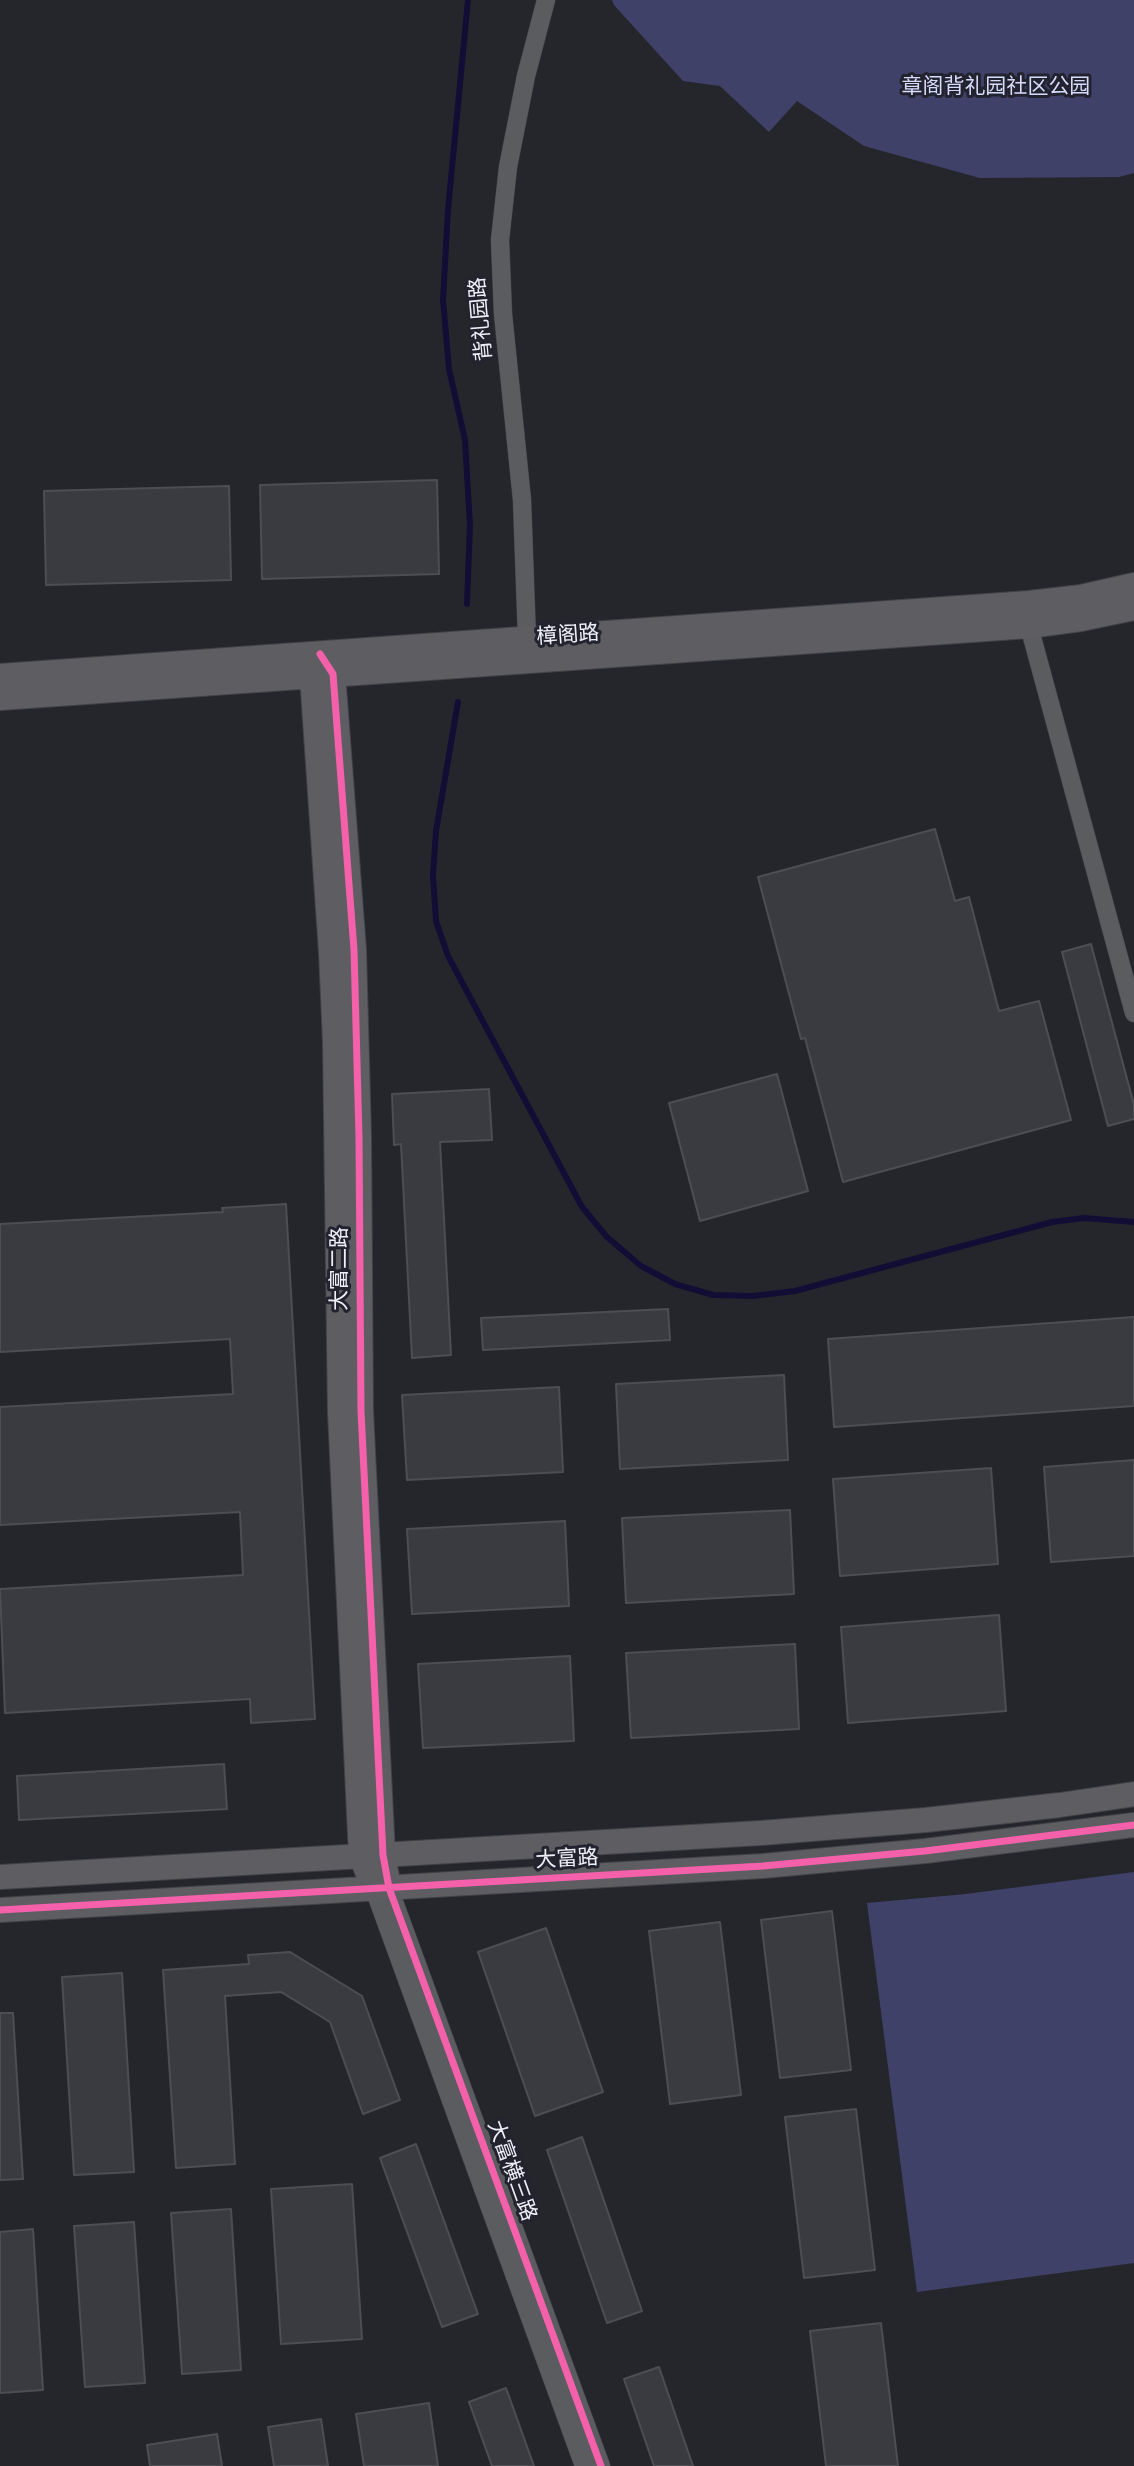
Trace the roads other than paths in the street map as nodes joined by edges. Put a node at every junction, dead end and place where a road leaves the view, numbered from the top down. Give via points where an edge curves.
1 (546, 0) edge
2 (1134, 584) edge
3 (1134, 608) edge
4 (1030, 626) junction
5 (527, 639) junction
6 (322, 668) junction
7 (0, 677) edge
8 (0, 698) edge
9 (1134, 1013) edge
10 (1134, 1794) edge
11 (1134, 1825) edge
12 (372, 1855) junction
13 (0, 1877) edge
14 (382, 1889) junction
15 (0, 1910) edge
16 (584, 2466) edge
17 (601, 2466) edge

1 - 5 street, 背礼园路 via 508,167 500,240 522,500
2 - 5 street, 樟阁路 via 1029,603
3 - 4 street, 樟阁路
4 - 6 street, 樟阁路
4 - 9 street
5 - 6 street, 樟阁路
6 - 7 street, 樟阁路
6 - 8 street, 樟阁路
6 - 12 street, 大富二路 via 354,950
10 - 12 street, 大富路 via 926,1820
11 - 14 street, 大富路 via 763,1866
12 - 13 street, 大富路
12 - 14 street, 大富二路
14 - 15 street, 大富路
14 - 16 street, 大富横三路
14 - 17 street, 大富横三路

